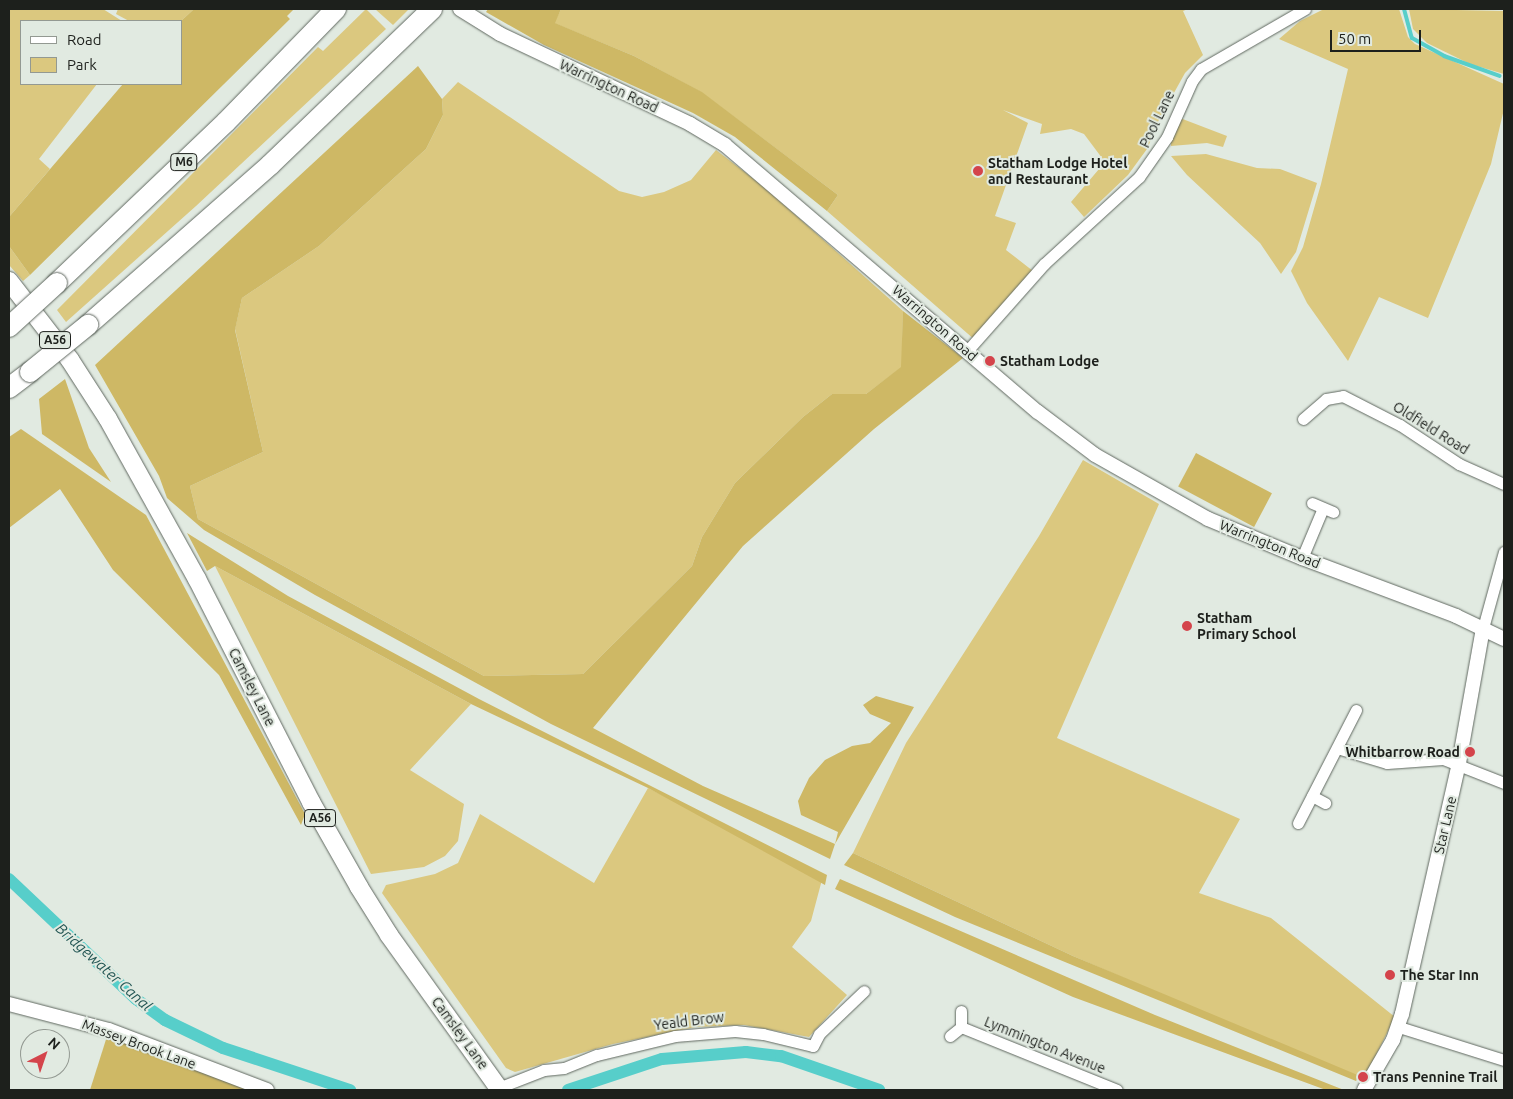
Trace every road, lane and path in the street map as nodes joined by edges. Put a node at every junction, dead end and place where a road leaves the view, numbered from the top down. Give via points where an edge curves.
1 (336, 9) edge
2 (432, 9) edge
3 (460, 9) edge
4 (1305, 9) edge
5 (9, 281) edge
6 (9, 327) edge
7 (968, 351) junction
8 (9, 388) edge
9 (1303, 419) dead end
10 (1504, 484) edge
11 (1312, 503) dead end
12 (1504, 552) edge
13 (1302, 558) junction
14 (1483, 628) junction
15 (1504, 639) edge
16 (1356, 710) dead end
17 (1337, 748) junction
18 (1459, 763) junction
19 (1504, 783) edge
20 (1312, 796) junction
21 (1325, 803) dead end
22 (1298, 823) dead end
23 (864, 991) dead end
24 (9, 1004) edge
25 (961, 1011) dead end
26 (961, 1027) junction
27 (1399, 1027) junction
28 (950, 1036) dead end
29 (1504, 1060) edge
30 (499, 1089) edge
31 (267, 1090) edge
32 (1117, 1090) edge
33 (1364, 1090) edge

1 - 6 highway, M6, bridge via 226,122
2 - 8 highway, bridge via 339,100 88,325
3 - 7 street, Warrington Road via 500,34 629,94 725,145
4 - 7 street, Pool Lane via 1202,69 1192,81 1167,137 1144,170 1044,264
5 - 30 main road, Camsley Lane / A56 via 81,377 146,485 311,802 359,887 389,935
7 - 13 street, Warrington Road via 1095,455 1208,519
9 - 10 street, Oldfield Road via 1326,399 1343,396 1400,425 1459,464
11 - 13 street via 1328,510
12 - 14 street, Star Lane
13 - 14 street, Warrington Road
14 - 15 street
14 - 18 street, Star Lane
16 - 17 street
17 - 18 street via 1387,763 1432,758
17 - 20 street
18 - 19 street
18 - 27 street, Star Lane
20 - 21 street
20 - 22 street
23 - 30 street, Yeald Brow via 819,1034 813,1046 735,1031 675,1036 564,1068 544,1070
24 - 31 street, Massey Brook Lane via 109,1030
25 - 26 street
26 - 28 street
26 - 32 street, Lymmington Avenue
27 - 29 street
27 - 33 street, Star Lane

